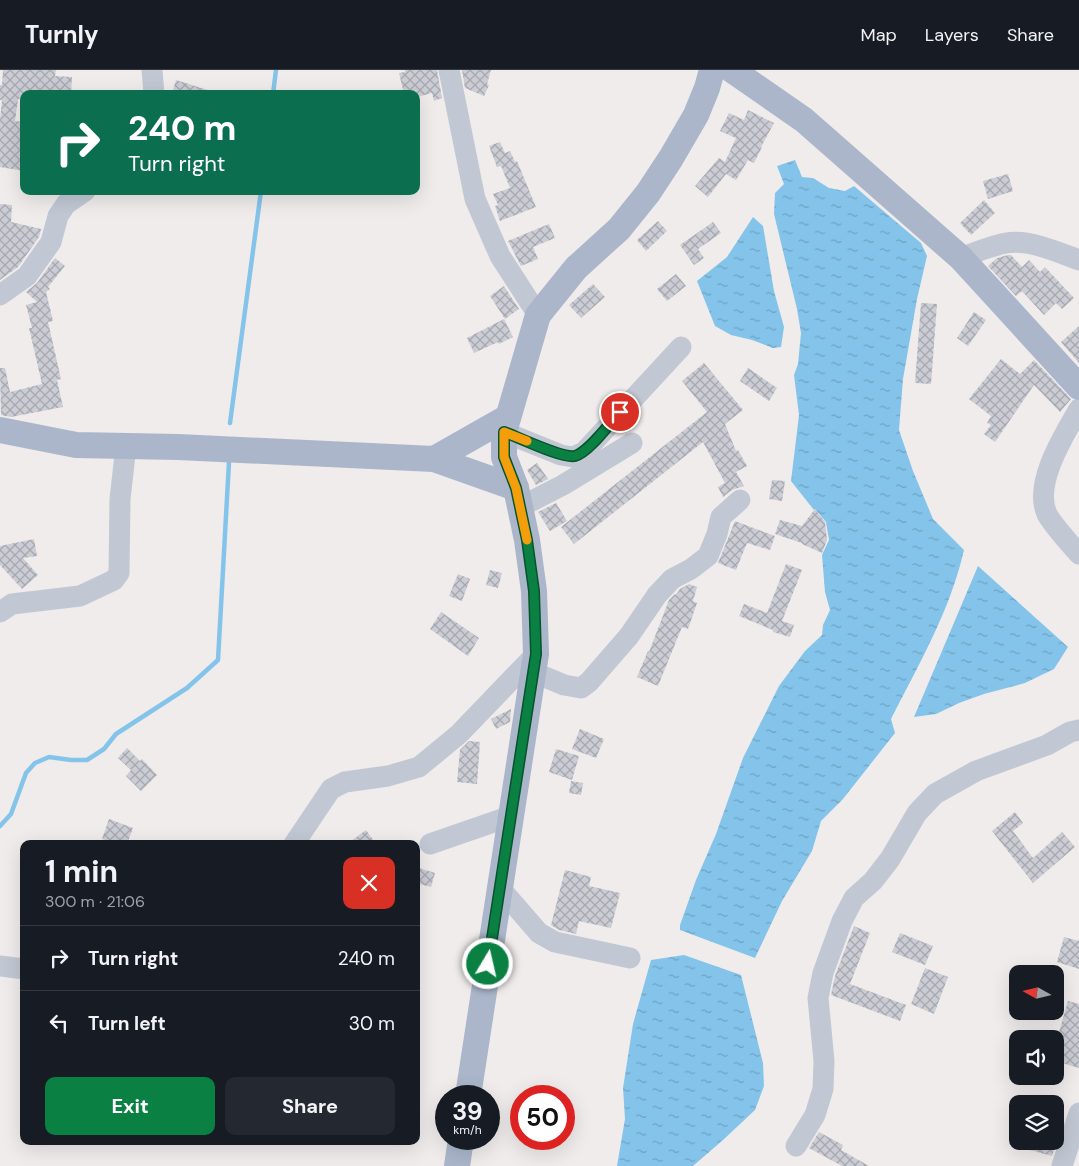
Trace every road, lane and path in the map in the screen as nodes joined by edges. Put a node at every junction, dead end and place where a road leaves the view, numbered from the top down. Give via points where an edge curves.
1 (152, 70) edge
2 (449, 70) edge
3 (712, 70) edge
4 (732, 70) edge
5 (154, 90) edge
6 (79, 195) edge
7 (961, 258) junction
8 (1079, 260) edge
9 (0, 295) edge
10 (538, 315) junction
11 (681, 347) dead end
12 (1079, 387) edge
13 (1079, 409) edge
14 (506, 424) junction
15 (0, 430) edge
16 (632, 443) dead end
17 (126, 446) junction
18 (434, 459) junction
19 (518, 497) junction
20 (740, 500) dead end
21 (1079, 554) edge
22 (0, 612) edge
23 (535, 663) junction
24 (1079, 730) edge
25 (511, 816) junction
26 (297, 840) edge
27 (430, 844) dead end
28 (500, 888) junction
29 (630, 958) dead end
30 (0, 966) edge
31 (20, 968) edge
32 (470, 1085) edge
33 (1079, 1113) edge
34 (796, 1146) dead end
35 (459, 1150) edge
36 (457, 1166) edge
37 (1062, 1166) edge

1 - 5 street
2 - 10 street via 475,199 500,256
3 - 10 main road via 696,115 648,193 619,229 576,268
4 - 7 main road via 804,120
6 - 9 street via 66,204 58,216 51,242 27,276
7 - 8 street via 1008,242 1031,244
7 - 12 main road
10 - 14 main road
11 - 14 street via 584,452 573,456 561,455
13 - 21 street via 1046,475 1044,498 1047,514
14 - 18 main road
14 - 19 main road via 504,457
15 - 17 main road via 76,445
16 - 19 street via 563,485
17 - 18 main road
17 - 22 street via 120,499 119,573 114,580 80,596 12,604
18 - 19 main road
19 - 23 main road via 534,591
20 - 23 street via 721,517 708,556 672,579 656,595 629,636 589,682 580,688 564,685
23 - 25 main road
23 - 26 street via 419,767 388,776 345,782 331,789
24 - 34 street via 976,771 935,794 918,813 873,882 854,898 823,973 818,998 824,1061 823,1089 815,1116
25 - 27 street
25 - 28 main road
28 - 29 street via 539,933 554,942
28 - 32 main road
30 - 31 street
33 - 37 street
35 - 36 main road

